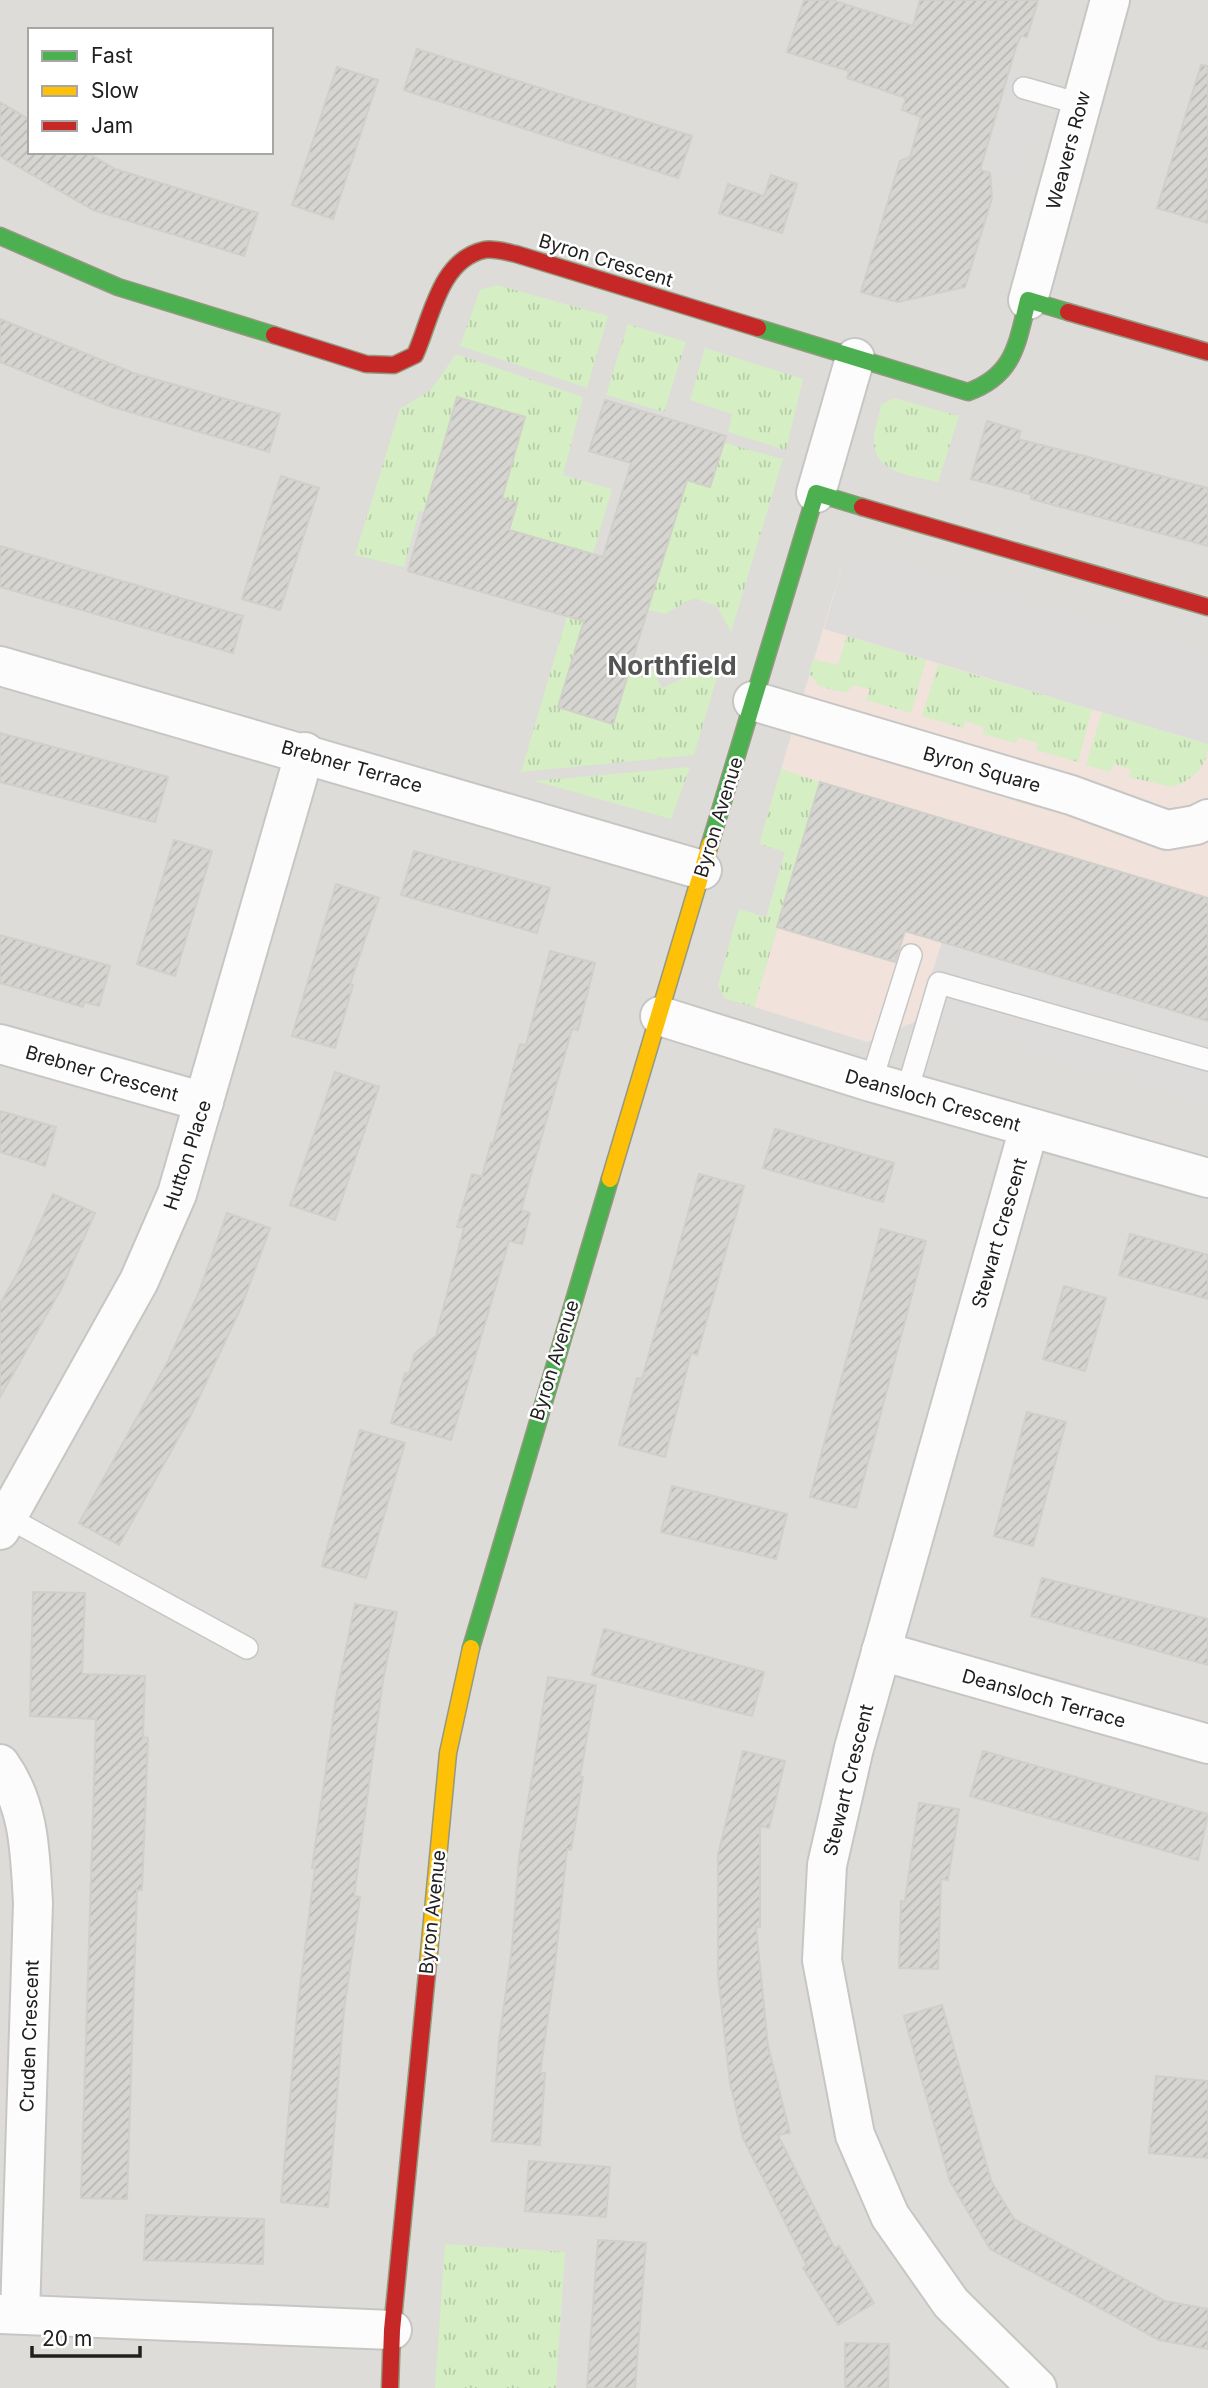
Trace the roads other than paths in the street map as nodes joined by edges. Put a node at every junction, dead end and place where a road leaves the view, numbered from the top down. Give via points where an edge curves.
1 (1110, 0) edge
2 (1024, 88) dead end
3 (1080, 104) junction
4 (0, 236) edge
5 (1028, 300) junction
6 (1208, 352) edge
7 (855, 358) junction
8 (816, 494) junction
9 (1208, 607) edge
10 (0, 666) edge
11 (753, 701) junction
12 (305, 752) junction
13 (1208, 819) edge
14 (702, 870) junction
15 (911, 955) dead end
16 (660, 1016) junction
17 (0, 1044) edge
18 (1208, 1060) edge
19 (889, 1087) junction
20 (204, 1102) junction
21 (1029, 1128) junction
22 (1208, 1178) edge
23 (4, 1524) edge
24 (247, 1648) dead end
25 (881, 1651) junction
26 (1208, 1744) edge
27 (0, 1764) edge
28 (10, 2314) edge
29 (392, 2330) junction
30 (390, 2388) edge
31 (1037, 2388) edge

1 - 3 street, Weavers Row
2 - 3 lane
3 - 5 street, Weavers Row
4 - 7 street, Byron Crescent via 118,287 366,364 394,365 415,355 445,281 459,260 485,250 516,254
5 - 6 street
5 - 7 street, Byron Crescent via 1006,369 983,388 968,391
7 - 8 street, Byron Avenue
8 - 9 street
8 - 11 street, Byron Avenue
10 - 12 street, Brebner Terrace
11 - 13 street, Byron Square via 1071,795 1167,830
11 - 14 street, Byron Avenue
12 - 14 street, Brebner Terrace
12 - 20 street, Hutton Place
14 - 16 street, Byron Avenue
15 - 19 lane
16 - 19 street, Deansloch Crescent
16 - 29 street, Byron Avenue via 513,1491 477,1619 448,1753
17 - 20 street, Brebner Crescent
18 - 19 lane via 939,983
19 - 21 street, Deansloch Crescent
20 - 23 street, Hutton Place via 177,1195 139,1281
21 - 22 street, Deansloch Crescent
21 - 25 street, Stewart Crescent
23 - 24 lane
25 - 26 street, Deansloch Terrace
25 - 31 street, Stewart Crescent via 827,1865 822,1960 837,2054 855,2135 890,2216 951,2304
27 - 28 street, Cruden Crescent via 16,1786 29,1838 33,1903
28 - 29 street
29 - 30 street, Byron Avenue

